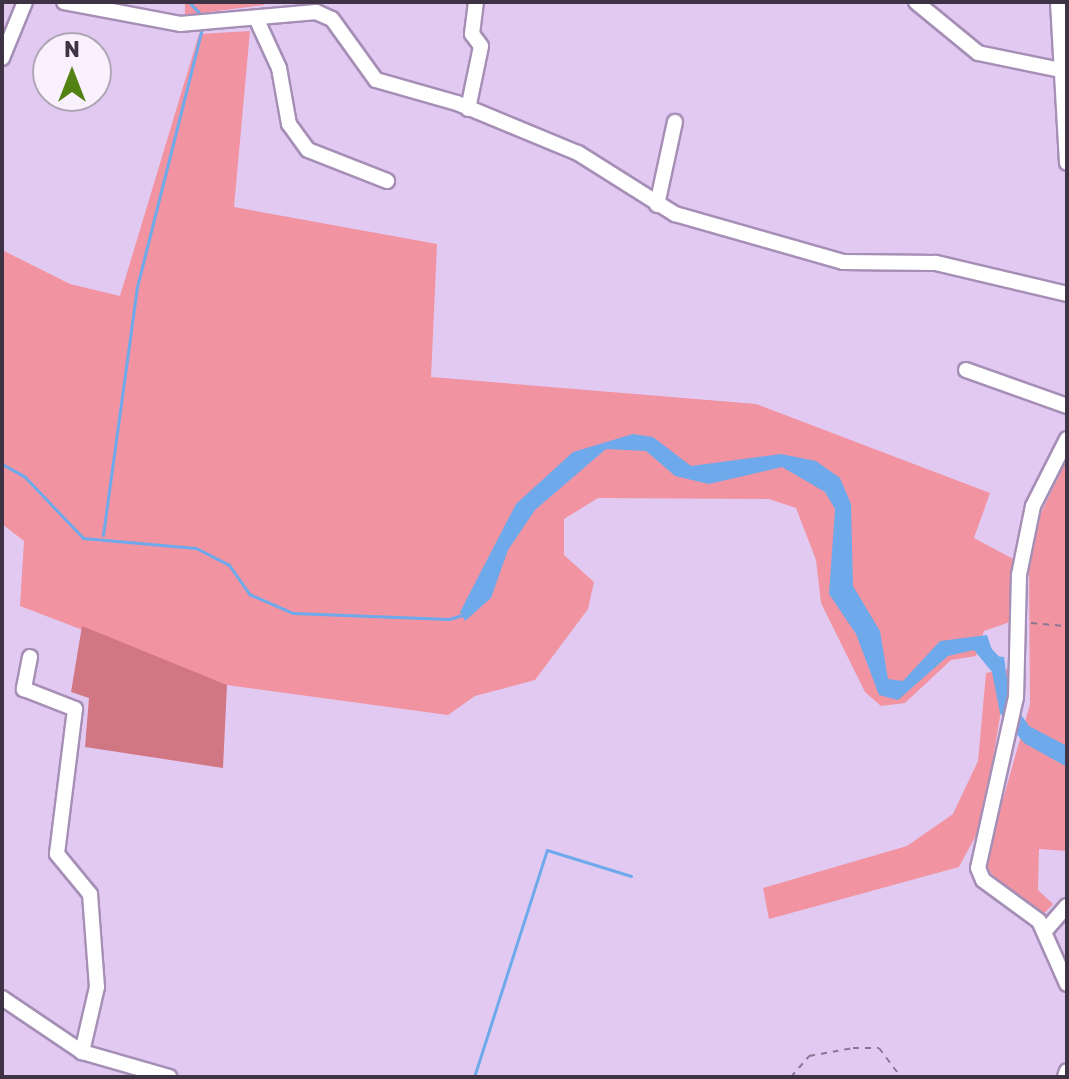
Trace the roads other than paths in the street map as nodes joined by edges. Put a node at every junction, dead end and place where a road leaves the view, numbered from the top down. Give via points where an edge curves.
1 (25, 2) edge
2 (64, 2) edge
3 (476, 2) edge
4 (916, 2) edge
5 (1058, 2) edge
6 (317, 7) edge
7 (253, 19) junction
8 (2, 58) edge
9 (1061, 70) junction
10 (468, 109) junction
11 (675, 122) dead end
12 (1067, 154) edge
13 (1067, 163) edge
14 (387, 181) dead end
15 (657, 205) junction
16 (1067, 294) edge
17 (966, 370) dead end
18 (1067, 406) edge
19 (1067, 439) edge
20 (30, 657) dead end
21 (1067, 906) edge
22 (1045, 931) junction
23 (1067, 984) edge
24 (2, 998) edge
25 (82, 1052) junction
26 (1067, 1071) edge
27 (169, 1077) edge
28 (1065, 1077) edge

1 - 8 street
2 - 7 street via 180,24
3 - 10 street via 472,34 481,46
4 - 9 street via 978,53
5 - 9 street
6 - 7 street
6 - 10 street via 332,19 376,80
7 - 14 street via 279,68 289,124 308,150
9 - 12 street
10 - 15 street via 578,153
11 - 15 street
12 - 13 street
15 - 16 street via 810,254 936,263
17 - 18 street
19 - 22 street via 1033,506 1018,622 1016,697 978,868 983,880
20 - 25 street via 24,689 75,709 57,854 90,894 97,987
21 - 22 street
22 - 23 street
24 - 25 street
25 - 27 street
26 - 28 street

